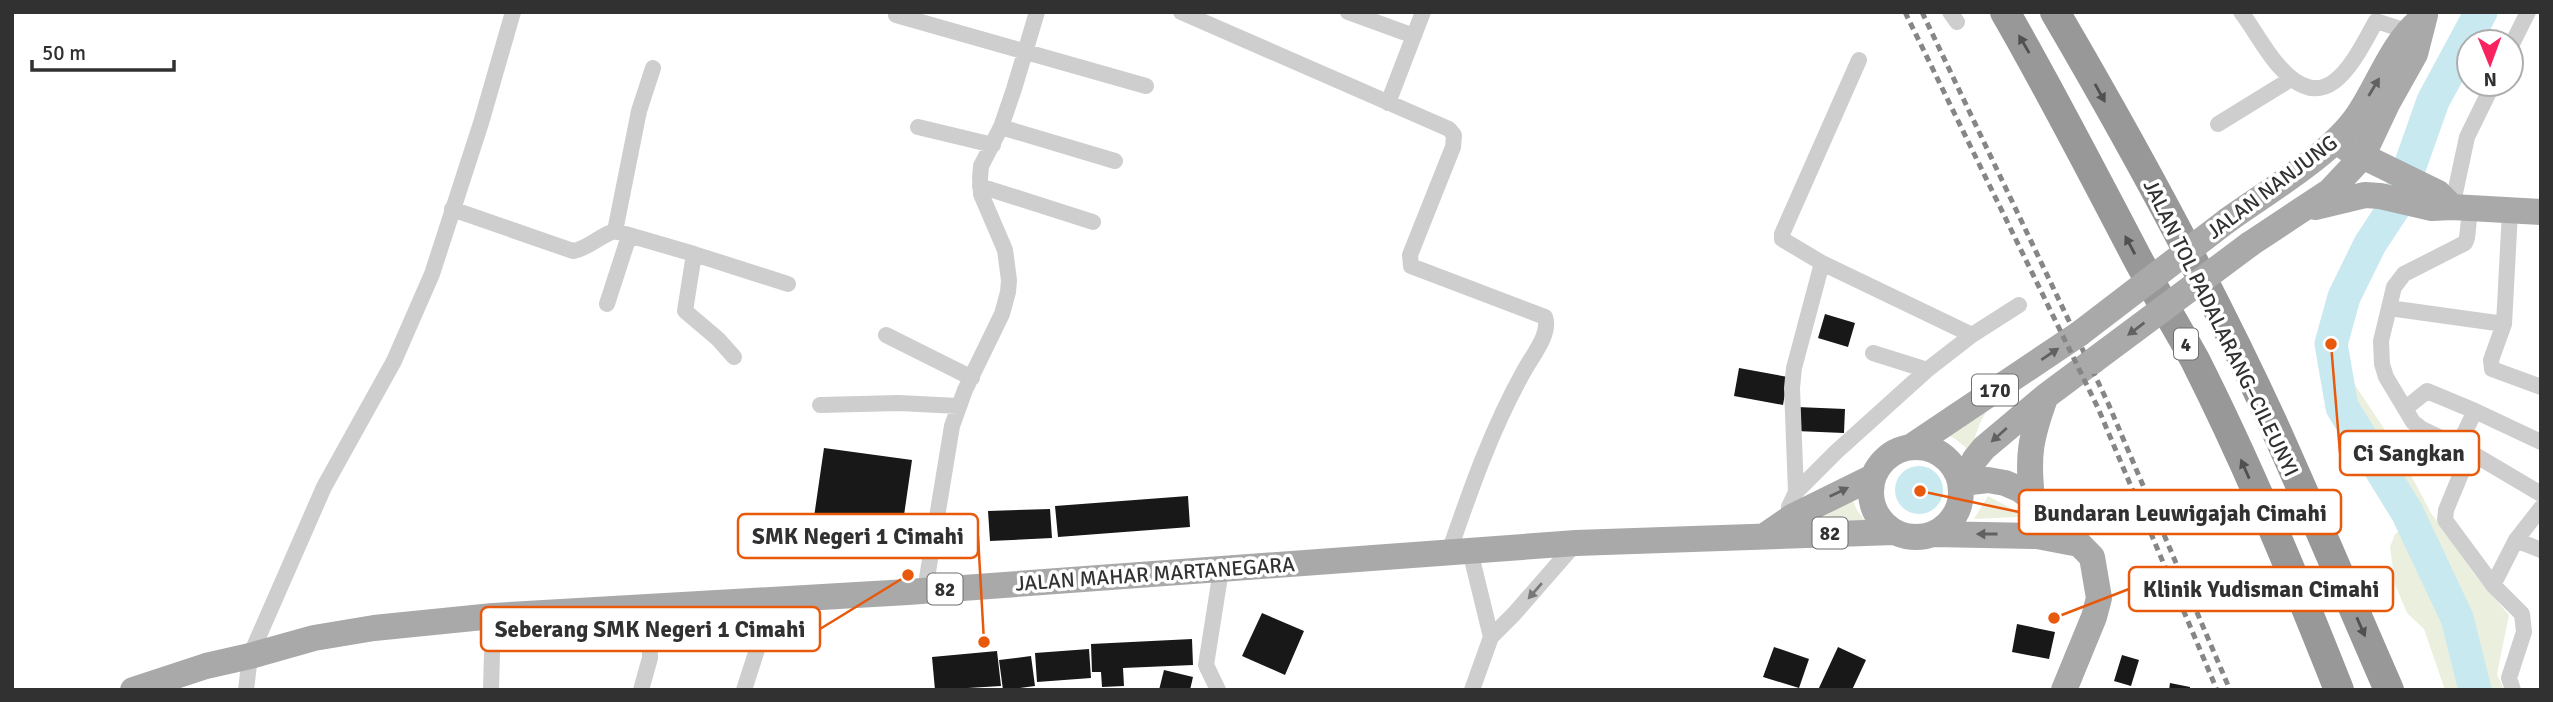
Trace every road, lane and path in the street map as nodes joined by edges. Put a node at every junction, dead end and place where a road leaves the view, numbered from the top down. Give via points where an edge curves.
1 (1037, 12) edge
2 (1181, 12) edge
3 (1348, 12) edge
4 (1423, 12) edge
5 (2005, 12) edge
6 (2054, 12) edge
7 (2241, 12) edge
8 (2528, 12) edge
9 (508, 14) edge
10 (896, 15) dead end
11 (2377, 17) edge
12 (2420, 20) edge
13 (2520, 28) edge
14 (1414, 36) junction
15 (1027, 51) junction
16 (1859, 60) dead end
17 (653, 68) dead end
18 (2291, 79) junction
19 (1146, 86) dead end
20 (2486, 98) edge
21 (1388, 103) junction
22 (2218, 124) dead end
23 (918, 127) dead end
24 (1001, 127) junction
25 (2335, 143) junction
26 (993, 145) junction
27 (2362, 157) junction
28 (1115, 161) dead end
29 (2387, 185) junction
30 (980, 186) junction
31 (2448, 205) junction
32 (452, 209) junction
33 (2510, 212) junction
34 (2541, 212) edge
35 (2298, 213) junction
36 (1093, 222) dead end
37 (622, 234) junction
38 (694, 254) junction
39 (1822, 262) junction
40 (788, 284) dead end
41 (607, 304) dead end
42 (2019, 305) dead end
43 (2389, 308) junction
44 (2504, 324) junction
45 (886, 335) dead end
46 (1972, 335) junction
47 (1873, 354) dead end
48 (734, 357) dead end
49 (1927, 370) junction
50 (972, 378) junction
51 (2541, 387) edge
52 (2046, 396) junction
53 (820, 405) dead end
54 (958, 406) junction
55 (2406, 408) junction
56 (2475, 411) junction
57 (2541, 442) edge
58 (1912, 446) junction
59 (2464, 449) junction
60 (1873, 477) junction
61 (1962, 484) junction
62 (2541, 494) edge
63 (2032, 497) junction
64 (1794, 505) junction
65 (2541, 508) edge
66 (1894, 532) junction
67 (1933, 534) junction
68 (1766, 535) junction
69 (2516, 540) junction
70 (1576, 543) junction
71 (2079, 544) junction
72 (2541, 550) edge
73 (1460, 552) junction
74 (1222, 570) junction
75 (2493, 585) junction
76 (925, 590) junction
77 (773, 600) junction
78 (649, 606) junction
79 (494, 616) junction
80 (2312, 621) junction
81 (1491, 637) junction
82 (250, 656) junction
83 (138, 689) edge
84 (246, 690) edge
85 (491, 690) edge
86 (641, 690) edge
87 (744, 690) edge
88 (1218, 690) edge
89 (1472, 690) edge
90 (2064, 690) edge
91 (2331, 690) edge
92 (2339, 690) edge
93 (2389, 690) edge
94 (2514, 690) edge

1 - 15 street
2 - 21 street
3 - 14 street
4 - 14 street
80 -> 5 highway, JALAN TOL PADALARANG–CILEUNYI / 4 via 2194,360
6 -> 93 highway, JALAN TOL PADALARANG–CILEUNYI / 4 via 2219,314 2274,427
7 - 18 street
8 - 13 street
9 - 32 street via 481,123
10 - 15 street
11 - 12 street
11 - 18 street via 2337,79 2311,89
25 -> 12 main road, JALAN NANJUNG / 170
12 - 27 main road, JALAN NANJUNG / 170 via 2416,54
14 - 21 street
15 - 19 street
15 - 24 street
16 - 39 street via 1782,234 1785,242
17 - 37 street via 639,111
18 - 22 street
20 - 31 street via 2467,137
21 - 73 street via 1454,135 1410,255 1411,266 1546,321 1546,331 1486,453
23 - 26 street
24 - 26 street
24 - 28 street
25 - 27 main road
58 -> 25 main road, JALAN NANJUNG / 170, bridge via 2079,334
26 - 30 street via 981,166
27 - 29 main road
27 - 35 main road, JALAN NANJUNG / 170 via 2330,191
29 - 31 main road
29 - 35 main road
30 - 36 street
30 - 50 street via 1005,250 1009,279 1002,314
31 - 33 main road
31 - 43 street via 2468,233 2465,243 2400,277
32 - 37 street via 573,251 603,234
32 - 82 street via 432,274 394,360 324,487
33 - 34 main road
33 - 44 street
35 -> 52 main road, JALAN NANJUNG / 170, bridge
37 - 38 street
37 - 41 street
38 - 40 street
38 - 48 street via 685,311
39 - 46 street
39 - 64 street via 1793,378
42 - 46 street
43 - 44 street
43 - 55 street via 2381,341 2382,364
44 - 51 street via 2492,369
45 - 50 street
46 - 49 street
47 - 49 street
49 - 64 street via 1836,452
50 - 54 street
52 -> 61 main road, JALAN NANJUNG / 170 via 1984,448
52 - 63 main road, 170 via 2030,446
53 - 54 street
54 - 76 street
55 - 56 street via 2427,391
55 - 59 street via 2422,429
56 - 57 street
56 - 59 street
58 - 60 main road, 170 via 1888,456
58 - 61 main road via 1931,449 1949,460
59 - 62 street
59 - 75 street via 2445,520
64 -> 60 main road, 82
60 - 66 main road via 1873,508
61 - 63 main road via 2005,483
61 - 67 main road, 170 via 1958,510
63 - 71 main road
64 - 68 main road, 82
65 - 69 street
66 - 67 main road via 1920,537
66 - 68 main road, JALAN MAHAR MARTANEGARA / 82
71 -> 67 main road via 2037,536
68 - 70 main road, JALAN MAHAR MARTANEGARA / 82
69 - 72 street
69 - 75 street
70 - 73 main road, JALAN MAHAR MARTANEGARA / 82
70 -> 81 street
71 - 90 main road via 2092,557 2099,598
73 - 74 main road, JALAN MAHAR MARTANEGARA / 82
73 - 81 street
74 - 76 main road, JALAN MAHAR MARTANEGARA / 82
74 - 88 street via 1206,665
75 - 94 street via 2522,614 2524,623 2510,671
76 - 77 main road, JALAN MAHAR MARTANEGARA / 82
77 - 78 main road, JALAN MAHAR MARTANEGARA / 82
77 - 87 street
78 - 79 main road, JALAN MAHAR MARTANEGARA / 82
78 - 86 street via 650,658
79 - 82 main road, JALAN MAHAR MARTANEGARA / 82 via 338,634
79 - 85 street
80 - 91 highway
80 - 92 highway, JALAN TOL PADALARANG–CILEUNYI / 4
81 - 89 street
82 - 83 main road, JALAN MAHAR MARTANEGARA / 82
82 - 84 street

